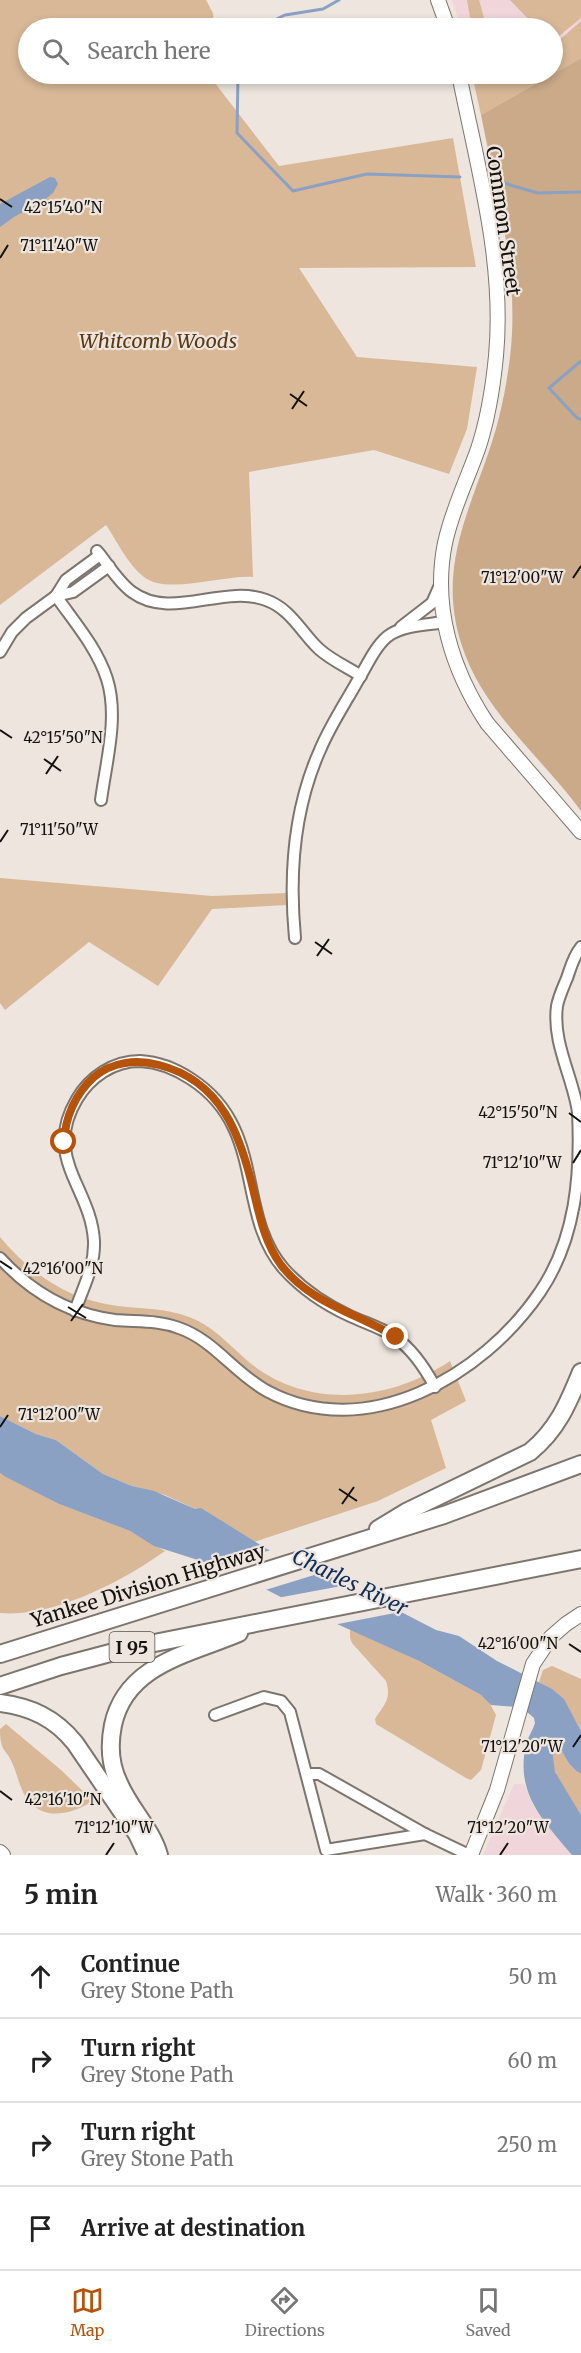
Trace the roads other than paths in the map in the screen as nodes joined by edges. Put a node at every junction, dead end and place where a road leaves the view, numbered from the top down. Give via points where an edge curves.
1 (438, 0) edge
2 (444, 18) edge
3 (461, 84) edge
4 (109, 566) junction
5 (441, 584) junction
6 (56, 597) junction
7 (444, 622) junction
8 (392, 633) junction
9 (0, 652) edge
10 (361, 676) junction
11 (101, 800) dead end
12 (581, 832) edge
13 (295, 938) dead end
14 (581, 947) edge
15 (581, 966) edge
16 (567, 978) junction
17 (0, 1258) edge
18 (75, 1311) junction
19 (581, 1372) edge
20 (435, 1387) junction
21 (581, 1464) edge
22 (354, 1543) junction
23 (581, 1559) edge
24 (581, 1614) edge
25 (267, 1620) junction
26 (0, 1654) edge
27 (0, 1686) edge
28 (0, 1703) edge
29 (215, 1715) dead end
30 (307, 1774) junction
31 (425, 1834) junction
32 (147, 1855) edge
33 (159, 1855) edge
34 (470, 1855) edge

1 - 2 main road
3 - 5 main road, Common Street via 492,244 497,286 496,343 484,427 447,534
4 - 6 street via 73,592
4 - 6 street via 99,553 66,580
4 - 10 street via 129,590 153,602 242,595 273,603 291,616 321,651
5 - 7 main road, Common Street
5 - 8 street, Common Street via 428,608
6 - 9 street via 16,627
6 - 11 street via 91,647 110,689 111,724
7 - 8 street
7 - 12 main road, Common Street via 465,686 487,723
8 - 10 street, Common Street
10 - 13 street, Common Street via 324,740 310,779 293,870
14 - 16 street
15 - 16 street
16 - 20 street via 556,1020 576,1102 581,1148 578,1194 569,1232 551,1274 524,1313 492,1345
17 - 18 street via 33,1288
18 - 20 street via 115,1320 163,1323 187,1331 208,1343 258,1386 303,1405 370,1407 403,1400
18 - 20 street via 90,1275 94,1243 88,1212 66,1158 68,1120 82,1090 98,1074 126,1062 156,1064 195,1082 228,1116 244,1152 264,1234 281,1266 324,1302 396,1337 414,1355
19 - 22 highway via 558,1424 530,1452 406,1512
21 - 22 highway, Yankee Division Highway / I 95 via 461,1509
22 - 26 highway, Yankee Division Highway / I 95
23 - 25 highway, I 95
24 - 34 main road via 551,1637 531,1669 497,1790
25 - 27 highway, I 95 via 129,1648
25 - 33 highway via 161,1664 135,1683 118,1708 110,1742 115,1774
28 - 32 highway via 32,1710 63,1730 137,1834
29 - 30 street via 264,1697 281,1701 290,1713
30 - 31 street via 319,1774
30 - 31 street via 326,1850
31 - 34 street

